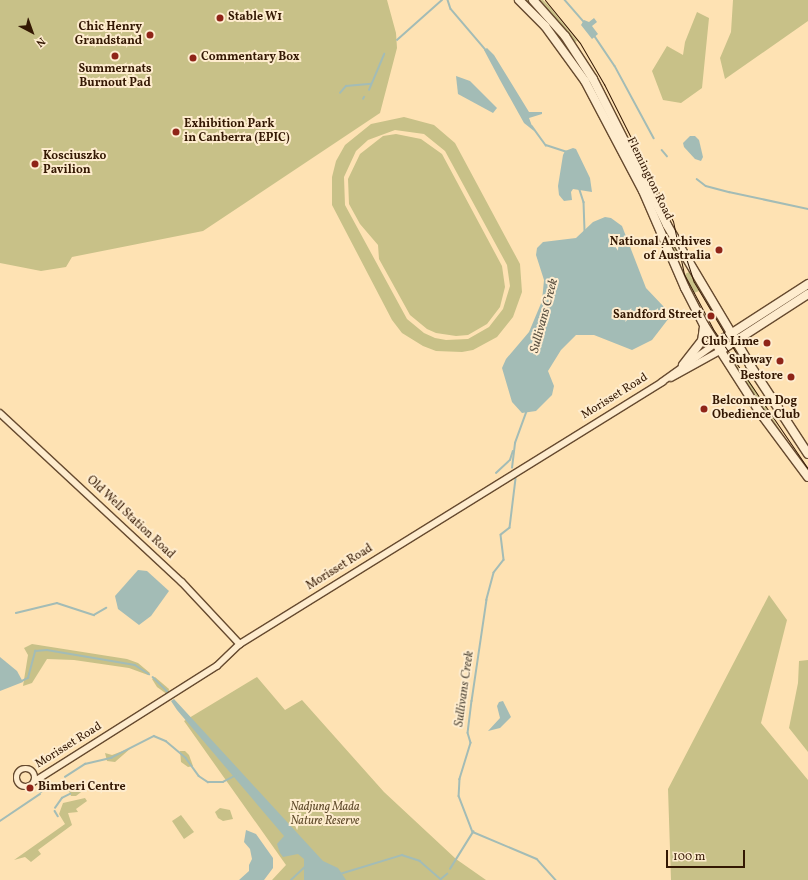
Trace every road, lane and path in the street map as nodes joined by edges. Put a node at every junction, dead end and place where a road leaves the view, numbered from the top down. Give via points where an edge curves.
1 (520, 0) edge
2 (533, 0) edge
3 (808, 284) edge
4 (808, 294) edge
5 (704, 325) junction
6 (733, 336) junction
7 (718, 347) junction
8 (683, 365) junction
9 (662, 382) junction
10 (0, 413) edge
11 (808, 454) edge
12 (808, 477) edge
13 (240, 644) junction
14 (35, 781) dead end

1 - 5 main road, Flemington Road via 545,26 585,81 643,191
2 - 6 main road, Flemington Road via 565,36 593,80 667,225
3 - 6 main road
4 - 6 main road
5 - 7 main road, Flemington Road
5 - 8 main road via 702,340
6 - 7 main road
6 - 11 main road, Flemington Road
7 - 8 street, Morisset Road
7 - 9 street, Morisset Road
7 - 12 main road, Flemington Road via 759,411
8 - 9 street, Morisset Road
9 - 13 street, Morisset Road
10 - 13 street, Old Well Station Road via 182,582
13 - 14 street, Morisset Road via 217,666

